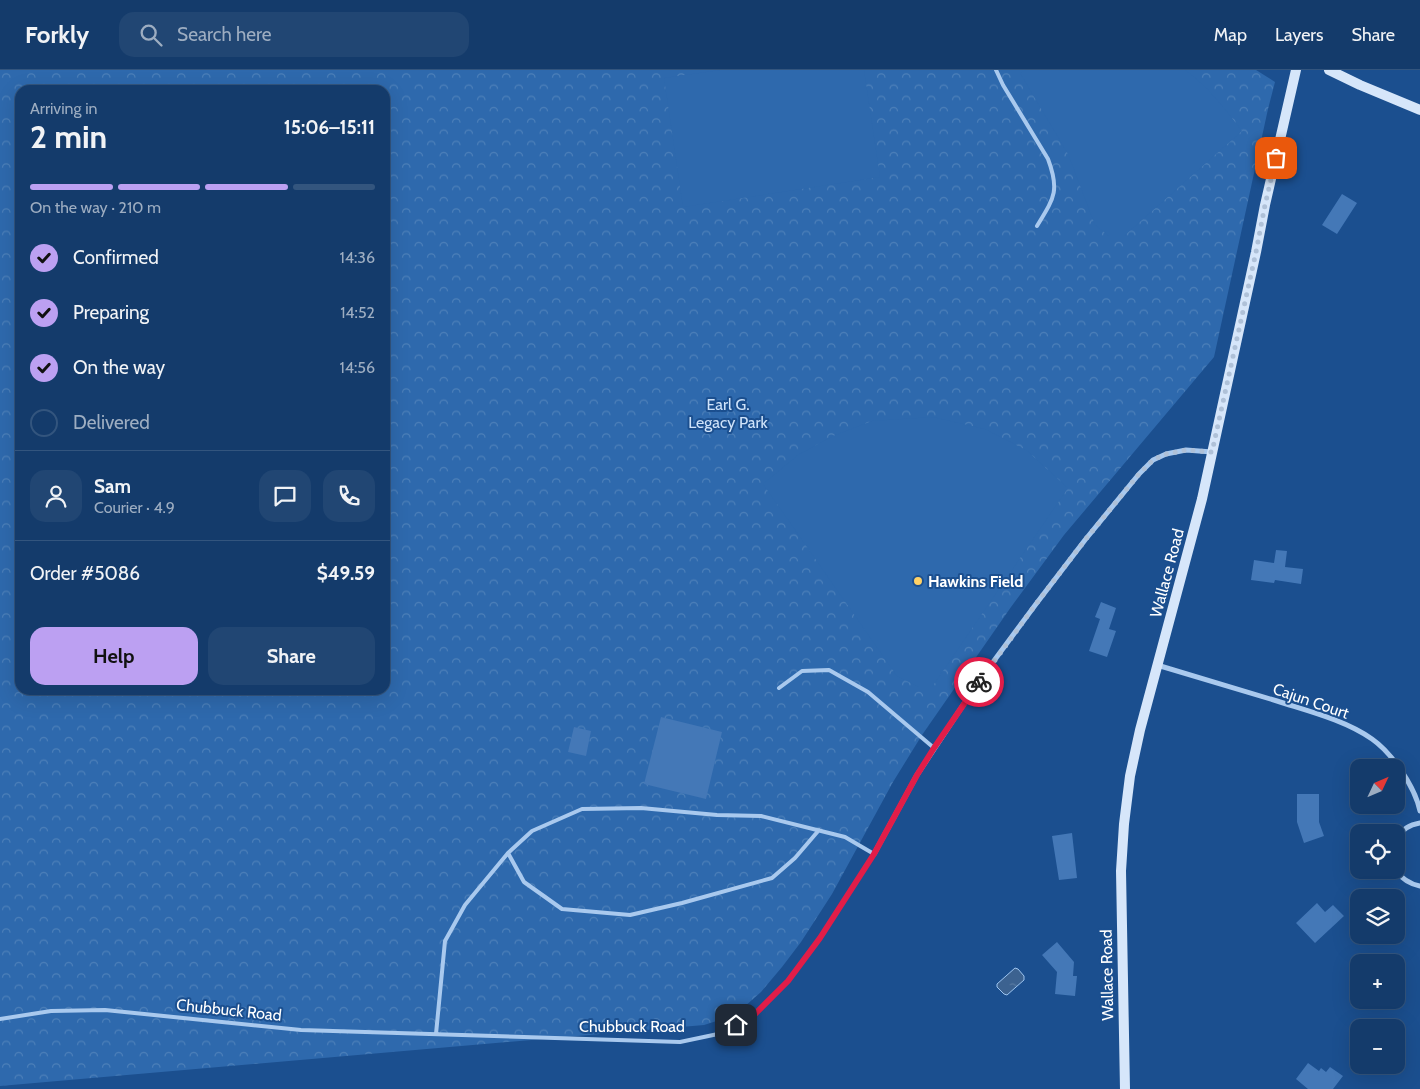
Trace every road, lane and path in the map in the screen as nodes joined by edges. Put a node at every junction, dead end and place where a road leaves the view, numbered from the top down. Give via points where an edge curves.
1 (996, 70) edge
2 (1296, 70) edge
3 (1329, 70) edge
4 (1420, 110) edge
5 (1037, 226) dead end
6 (1212, 452) junction
7 (1157, 664) junction
8 (779, 688) dead end
9 (934, 748) junction
10 (1420, 810) edge
11 (1420, 824) edge
12 (1405, 828) edge
13 (819, 830) junction
14 (508, 853) junction
15 (874, 854) junction
16 (1404, 879) edge
17 (1420, 886) edge
18 (0, 1019) edge
19 (436, 1034) junction
20 (1125, 1089) edge

1 - 5 lane via 1053,172 1054,194
2 - 6 street, Wallace Road
3 - 4 street
6 - 7 street, Wallace Road
6 - 9 street, Chubbuck Road via 1186,450 1166,454 1153,460 1139,474 1036,604
7 - 10 street, Cajun Court via 1319,714 1372,739 1400,769
7 - 20 street, Wallace Road via 1130,776 1124,824 1121,871
8 - 9 lane via 802,671 829,670 868,692
9 - 15 street, Chubbuck Road
11 - 12 street
13 - 14 lane via 762,816 641,808 582,809 532,831
13 - 14 lane via 772,878 630,915 562,909 524,882
13 - 15 lane via 845,837
14 - 19 lane via 465,905 445,941
15 - 19 lane, Chubbuck Road via 788,981 753,1016 718,1034 680,1042
16 - 17 street
18 - 19 lane, Chubbuck Road via 52,1011 105,1010 301,1030

